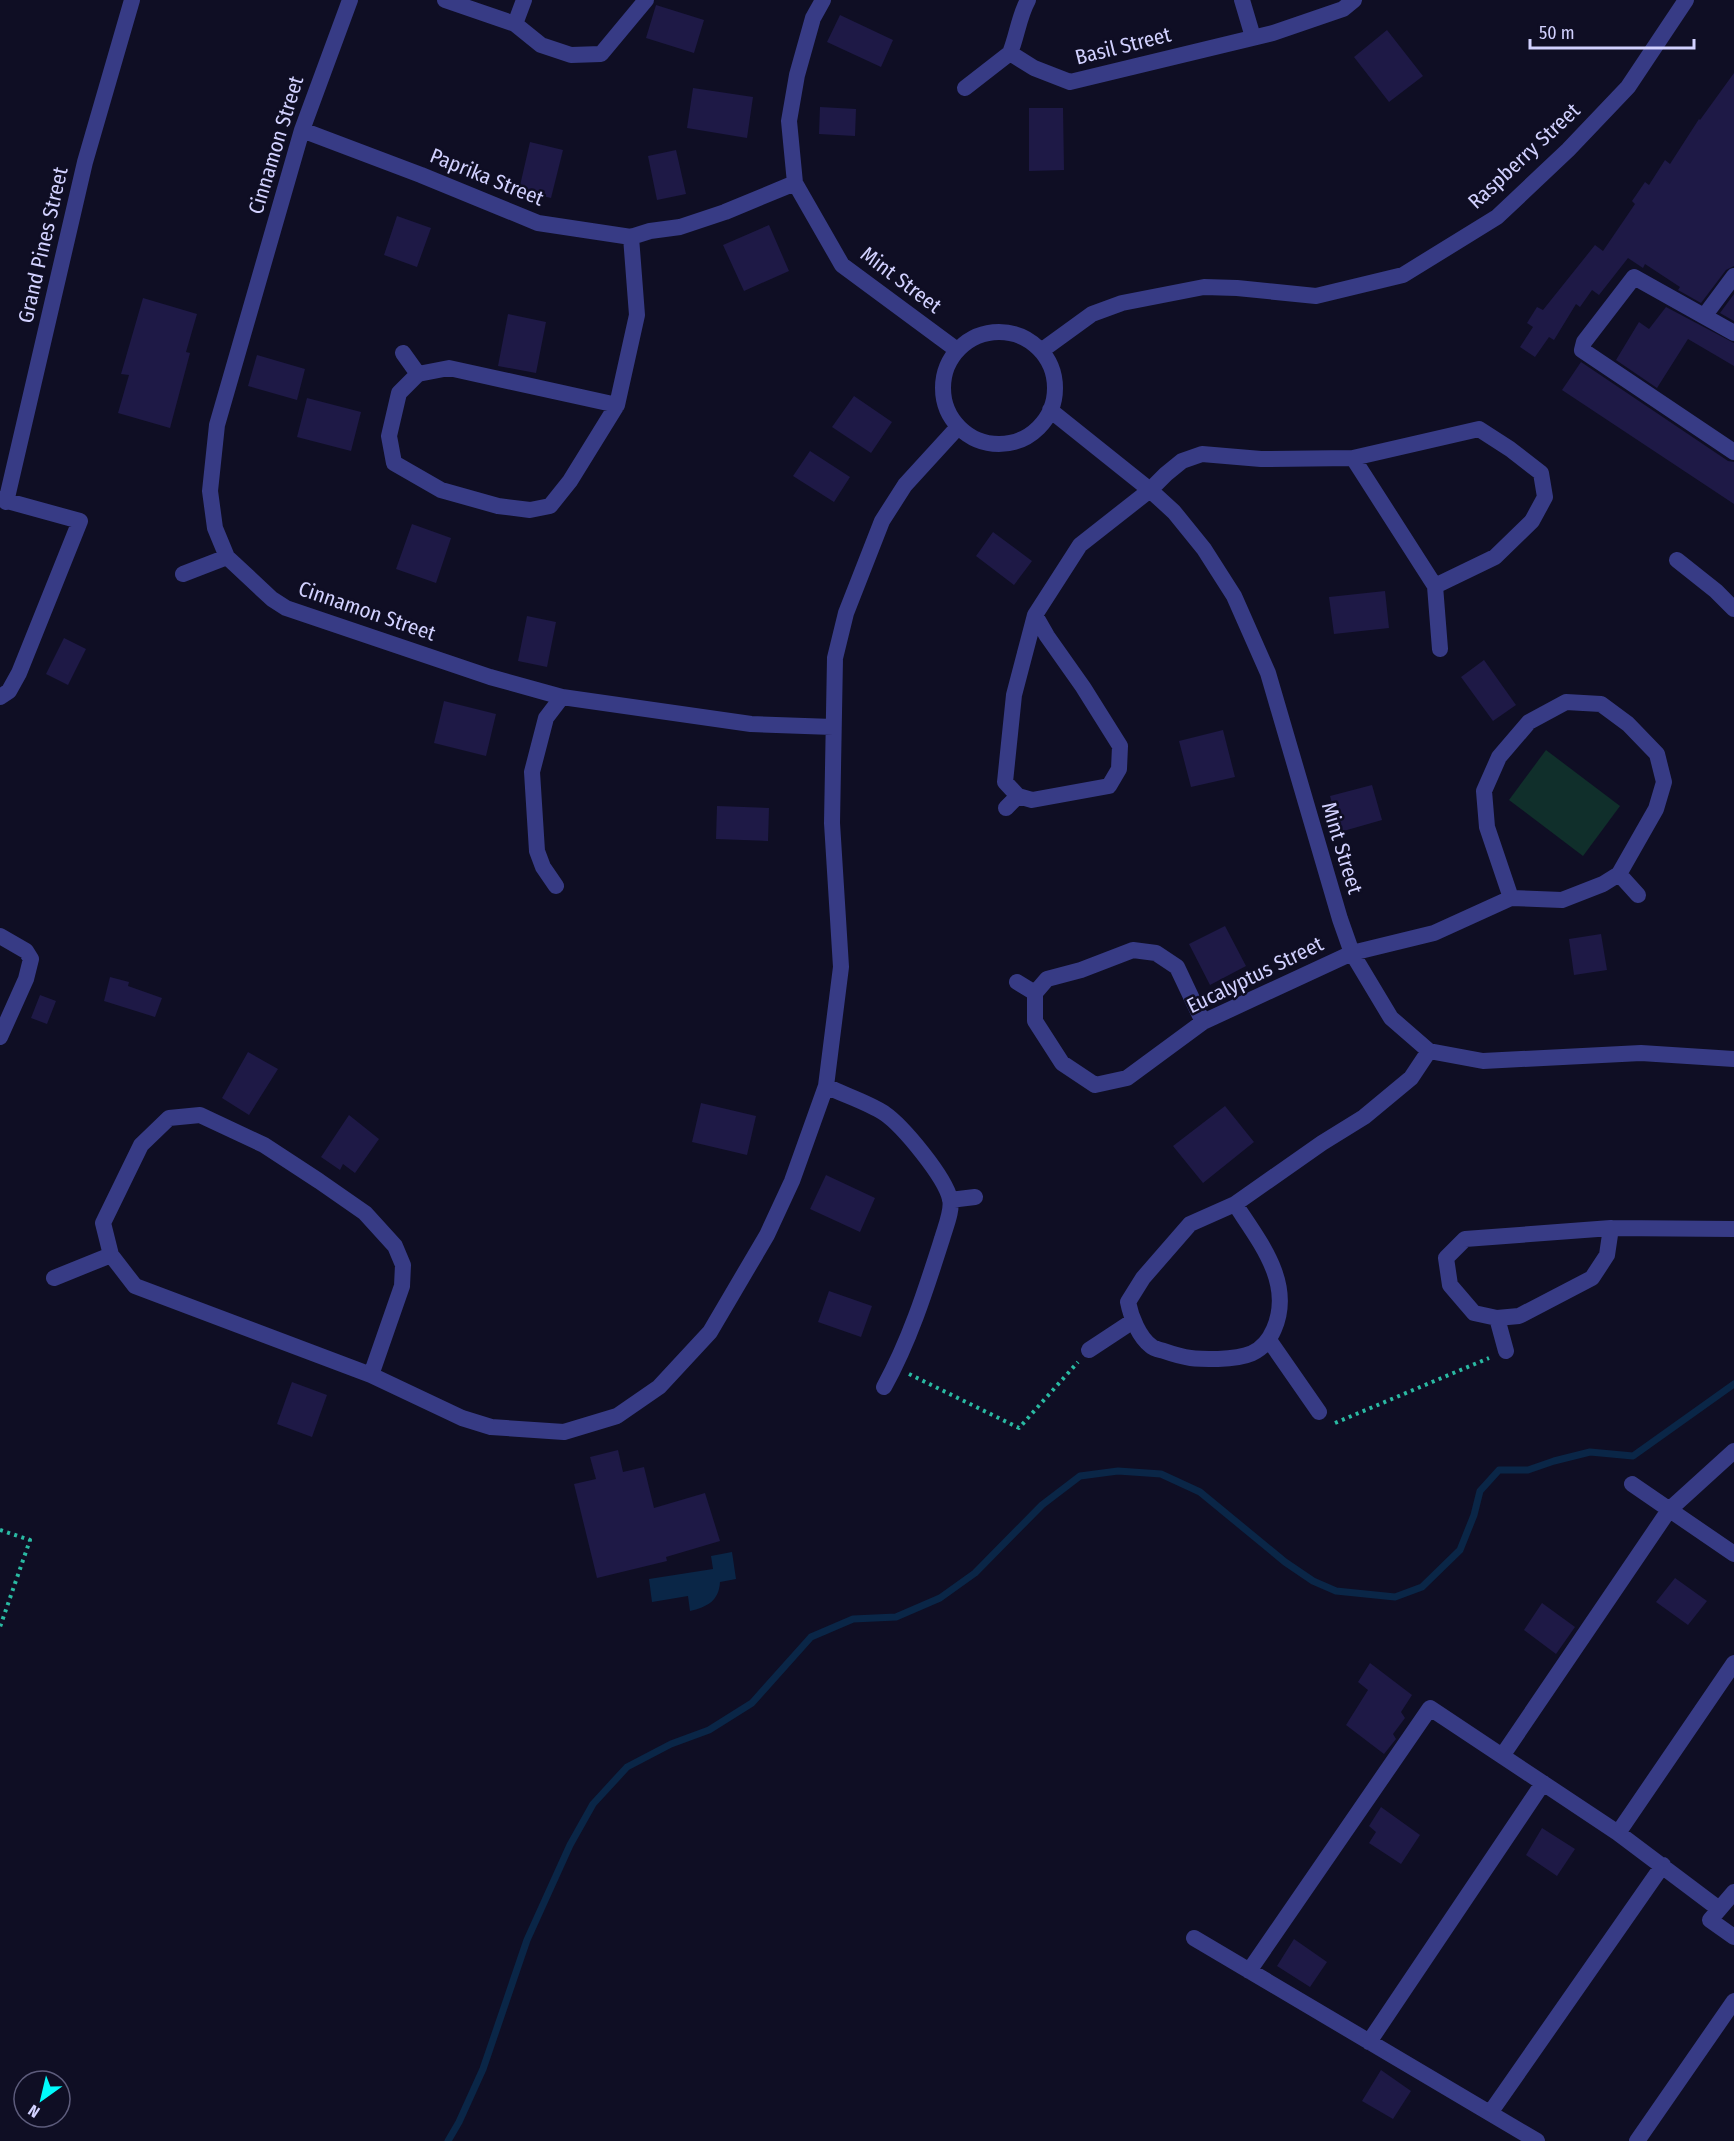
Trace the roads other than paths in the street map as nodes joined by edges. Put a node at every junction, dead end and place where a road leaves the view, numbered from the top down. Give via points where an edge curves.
1 (132, 0) edge
2 (350, 0) edge
3 (445, 0) edge
4 (524, 0) edge
5 (645, 0) edge
6 (823, 0) edge
7 (1028, 0) edge
8 (1242, 0) edge
9 (1354, 0) edge
10 (1686, 0) edge
11 (515, 24) junction
12 (1253, 37) junction
13 (1010, 53) junction
14 (965, 88) dead end
15 (303, 130) junction
16 (795, 183) junction
17 (631, 237) junction
18 (1734, 276) edge
19 (1705, 315) junction
20 (1734, 333) edge
21 (957, 350) junction
22 (1041, 351) junction
23 (403, 353) dead end
24 (418, 374) junction
25 (617, 405) junction
26 (1050, 410) junction
27 (958, 427) junction
28 (1734, 452) edge
29 (1353, 458) junction
30 (1150, 490) junction
31 (3, 501) edge
32 (227, 557) junction
33 (1677, 560) dead end
34 (183, 574) dead end
35 (1435, 586) junction
36 (1734, 609) edge
37 (1035, 615) junction
38 (1440, 649) dead end
39 (3, 691) edge
40 (562, 697) junction
41 (832, 728) junction
42 (1619, 874) junction
43 (556, 886) dead end
44 (1638, 895) dead end
45 (1511, 898) junction
46 (0, 936) edge
47 (1352, 953) junction
48 (1017, 982) dead end
49 (1035, 993) junction
50 (1203, 1022) junction
51 (0, 1037) edge
52 (1429, 1051) junction
53 (1734, 1059) edge
54 (826, 1086) junction
55 (975, 1197) dead end
56 (951, 1200) junction
57 (1235, 1204) junction
58 (1611, 1228) junction
59 (1734, 1229) edge
60 (111, 1256) junction
61 (54, 1278) dead end
62 (1497, 1318) junction
63 (1132, 1322) junction
64 (1269, 1340) junction
65 (1089, 1350) road end
66 (1506, 1351) road end
67 (371, 1375) junction
68 (884, 1387) dead end
69 (1318, 1412) road end
70 (1734, 1451) edge
71 (1632, 1484) dead end
72 (1670, 1510) junction
73 (1734, 1554) edge
74 (1734, 1663) edge
75 (1502, 1756) junction
76 (1542, 1783) junction
77 (1618, 1833) junction
78 (1663, 1865) junction
79 (1734, 1892) edge
80 (1719, 1909) junction
81 (1734, 1937) edge
82 (1194, 1938) dead end
83 (1248, 1971) junction
84 (1734, 2001) edge
85 (1369, 2042) junction
86 (1490, 2114) junction
87 (1537, 2141) edge
88 (1637, 2141) edge

1 - 31 street, Grand Pines Street via 85,162
2 - 15 street, Cinnamon Street
3 - 11 street
4 - 11 street
5 - 11 street via 601,54 571,55 541,45
6 - 16 street, Mint Street via 813,18 789,121
7 - 13 street
8 - 12 street
9 - 12 street, Basil Street via 1343,9
10 - 22 street, Raspberry Street via 1628,87 1568,150 1497,217 1403,275 1316,296 1204,287 1122,303 1092,314
12 - 13 street, Basil Street via 1070,82 1034,68
13 - 14 street
15 - 17 street, Paprika Street via 538,223
15 - 32 street, Cinnamon Street via 217,425 210,491 214,528
16 - 17 street, Paprika Street via 680,227
16 - 21 street, Mint Street via 842,265
17 - 25 street via 637,315
18 - 19 street
19 - 20 street
19 - 28 street via 1634,277 1584,342 1582,350
21 - 22 street via 983,334 999,332 1029,340
21 - 27 street via 947,364 943,397
22 - 26 street via 1054,379 1055,395
23 - 24 street
24 - 25 street via 449,368
24 - 25 street via 399,393 389,436 394,463 441,490 498,506 530,510 550,506
26 - 27 street via 1041,425 1026,437 1009,443 973,438
26 - 30 street, Mint Street
27 - 41 street via 905,485 882,521 846,613 835,658
29 - 30 street via 1261,459 1202,454 1182,461
29 - 35 street
29 - 35 street via 1479,429 1541,473 1545,497 1532,521 1495,557
30 - 37 street via 1080,545
30 - 47 street, Mint Street via 1204,549 1234,596 1251,633 1268,673
31 - 39 street via 80,521 19,673
32 - 34 street
32 - 40 street, Cinnamon Street via 286,609
33 - 36 street
35 - 38 street
37 - 37 street via 1120,746 1119,769 1109,786 1012,802 1005,782 1014,695
40 - 41 street, Cinnamon Street via 751,724
40 - 43 street via 546,718 532,772 537,850
41 - 54 street via 832,823 841,967
42 - 44 street
42 - 45 street via 1562,900
42 - 45 street via 1656,809 1664,782 1657,754 1628,724 1601,704 1566,702 1529,723 1499,757 1484,792 1487,827
45 - 47 street, Eucalyptus Street via 1434,933
46 - 51 street via 26,951 31,959
47 - 50 street, Eucalyptus Street
47 - 52 street, Mint Street via 1391,1018
48 - 49 street
49 - 50 street via 1047,980 1133,950 1156,952 1177,967
49 - 50 street, Eucalyptus Street via 1035,1021 1062,1063 1095,1084 1127,1078
52 - 53 street via 1483,1061 1641,1053
52 - 57 street via 1411,1078 1364,1117
54 - 56 street via 883,1113 906,1132 936,1171
54 - 67 street via 792,1181 767,1235 710,1332 659,1388 617,1416 564,1432 491,1427 462,1418
55 - 56 street
56 - 68 street via 920,1308
57 - 63 street via 1190,1224 1143,1278 1128,1302
57 - 64 street via 1273,1266 1277,1281 1280,1314
58 - 59 street
58 - 62 street via 1607,1255 1592,1278 1519,1316
58 - 62 street via 1465,1239 1446,1258 1450,1285 1474,1313
60 - 61 street
60 - 67 street via 135,1286
60 - 67 street via 103,1223 141,1145 169,1118 200,1115 264,1145 319,1181 365,1213 395,1246 403,1265 402,1286
62 - 66 street
63 - 64 street via 1151,1346 1187,1359 1228,1358 1257,1352
63 - 65 street
64 - 69 street
70 - 72 street
71 - 72 street
72 - 73 street
72 - 75 street
74 - 77 street
75 - 76 street
75 - 83 street via 1430,1708
76 - 77 street
76 - 85 street
77 - 78 street
78 - 80 street
78 - 86 street
79 - 80 street
80 - 81 street via 1710,1920
82 - 83 street
83 - 85 street
84 - 88 street
85 - 86 street
86 - 87 street

